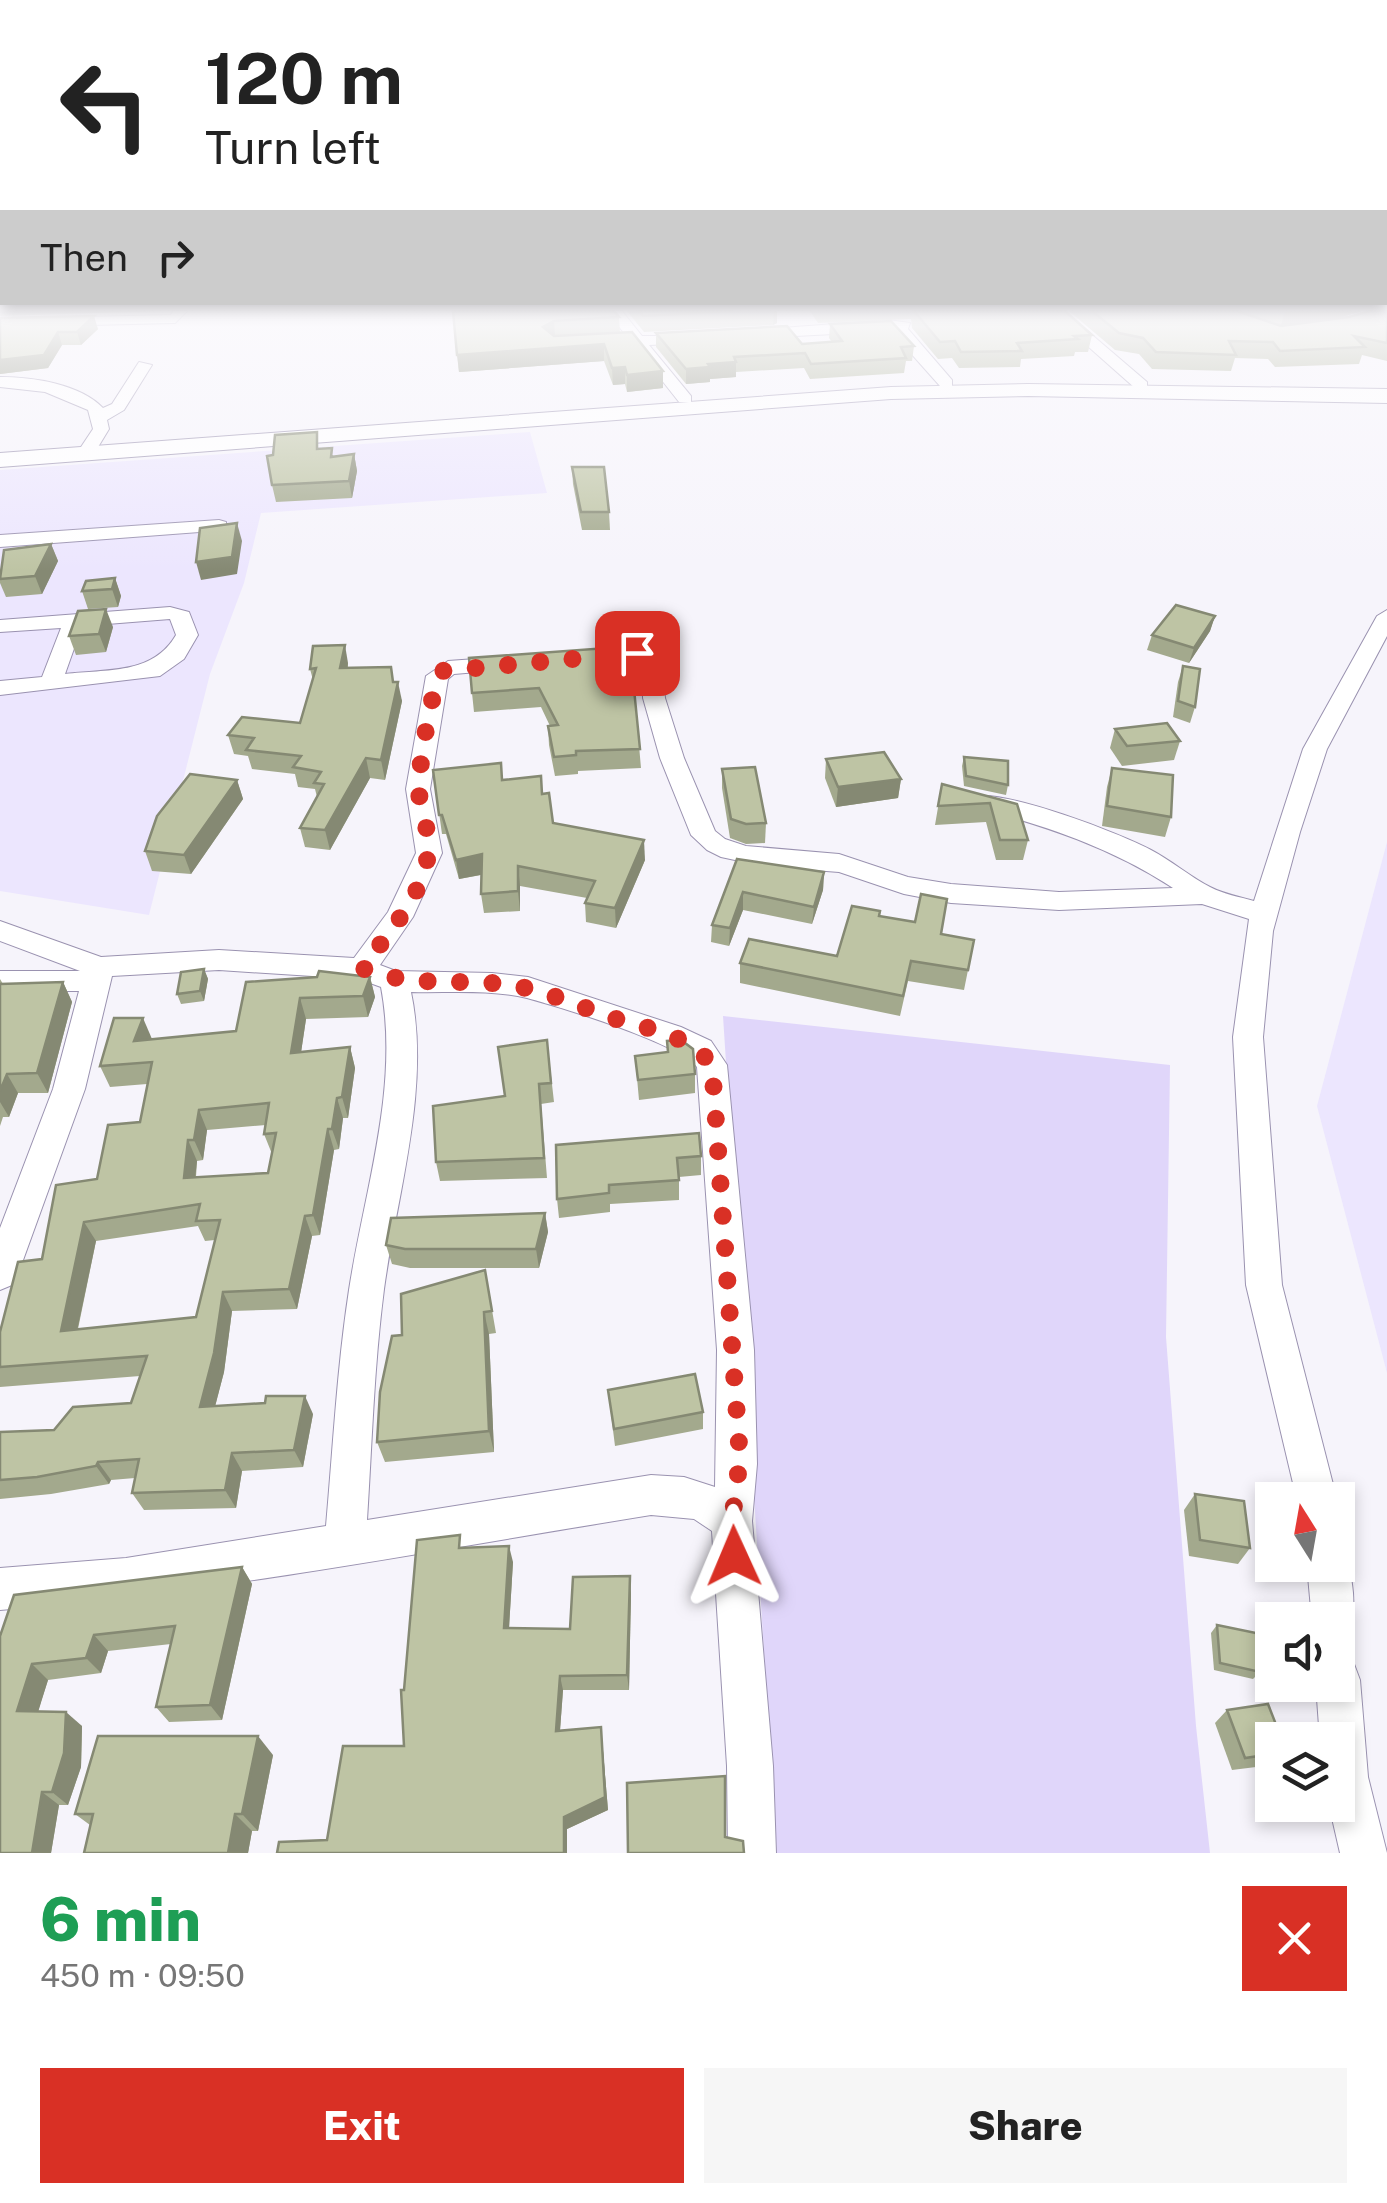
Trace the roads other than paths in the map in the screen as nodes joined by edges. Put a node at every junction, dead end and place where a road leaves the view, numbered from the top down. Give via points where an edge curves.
1 (79, 397) edge
2 (124, 397) edge
3 (712, 397) edge
4 (827, 397) edge
5 (685, 399) joint
6 (100, 417) junction
7 (87, 448) junction
8 (0, 451) edge
9 (0, 460) edge
10 (219, 526) edge
11 (0, 540) edge
12 (1387, 616) edge
13 (74, 620) junction
14 (0, 626) edge
15 (572, 658) edge
16 (537, 661) edge
17 (51, 684) junction
18 (0, 688) edge
19 (958, 796) edge
20 (1203, 895) junction
21 (1264, 914) junction
22 (0, 931) edge
23 (98, 974) junction
24 (378, 975) junction
25 (0, 981) edge
26 (10, 1217) edge
27 (0, 1274) edge
28 (1313, 1482) edge
29 (732, 1521) junction
30 (344, 1547) junction
31 (0, 1590) edge
32 (1340, 1702) edge
33 (752, 1853) edge
34 (1364, 1853) edge

1 - 6 street
2 - 6 street
3 - 5 street
4 - 7 street
5 - 7 street
6 - 7 street via 102,430
7 - 8 street
7 - 9 street
10 - 11 street
12 - 21 street via 1315,749
13 - 14 street
13 - 17 street
13 - 17 street via 170,613 182,616 187,635 176,654 152,671
15 - 20 street via 637,653 653,660 654,698 672,758 704,835 714,844 852,866 911,887 1023,902
16 - 24 street via 448,668 437,676 418,789 429,853
17 - 18 street
19 - 20 street via 1100,838
20 - 21 street
21 - 28 street via 1248,1037 1264,1285
22 - 23 street
23 - 24 street via 219,960
23 - 25 street
23 - 26 street via 69,1088
24 - 29 street via 528,988 670,1035 700,1049 712,1065 740,1458
24 - 30 street via 400,1000 396,1102 366,1296
26 - 27 street
29 - 30 street via 715,1504 650,1495
29 - 33 street
30 - 31 street
32 - 34 street via 1345,1777

